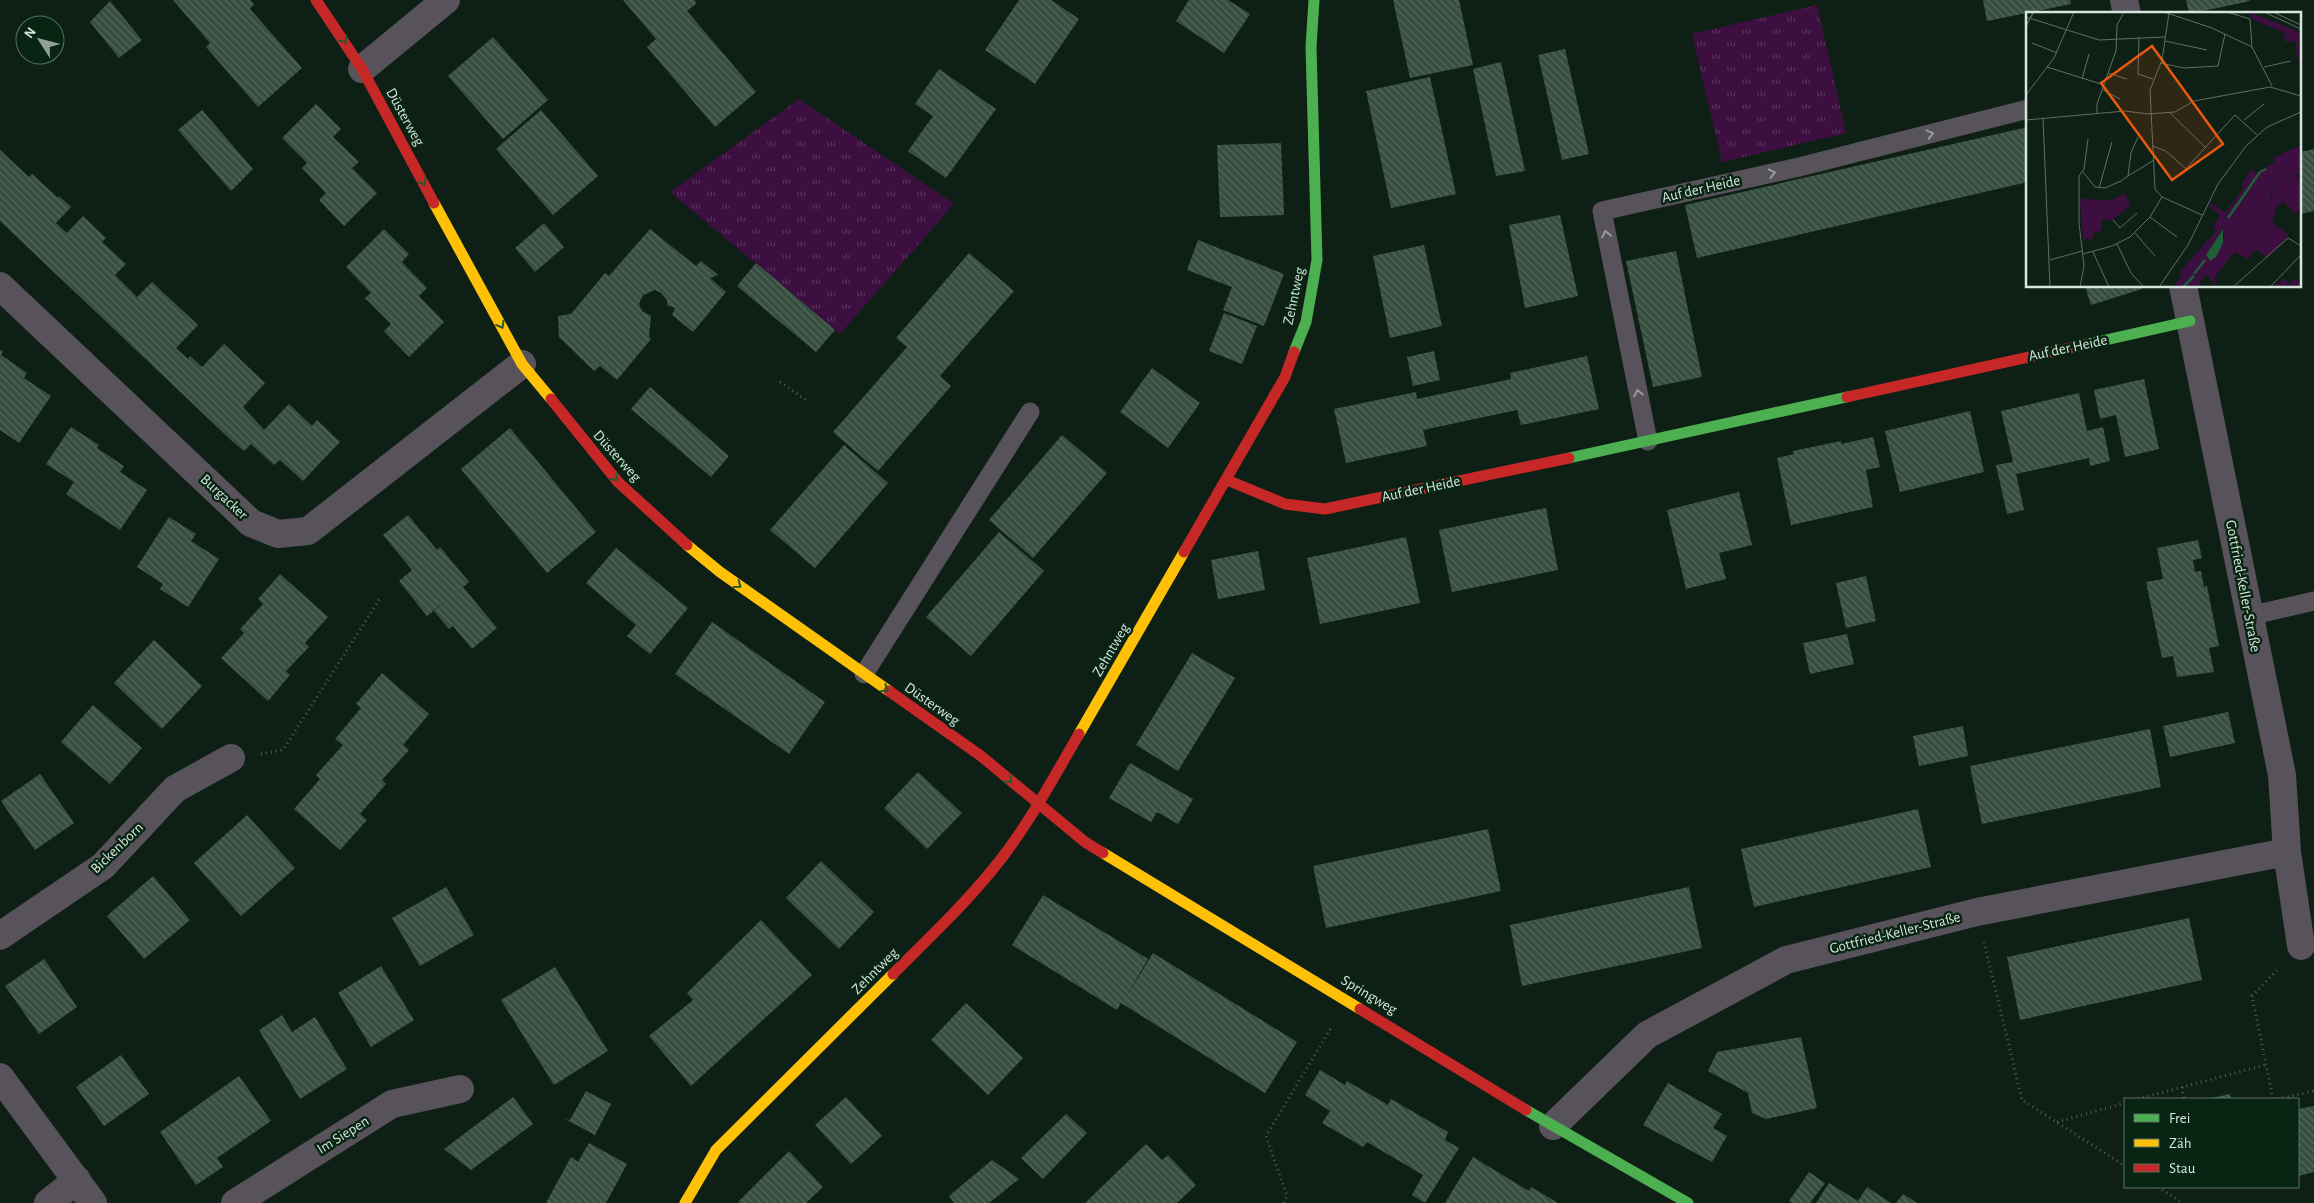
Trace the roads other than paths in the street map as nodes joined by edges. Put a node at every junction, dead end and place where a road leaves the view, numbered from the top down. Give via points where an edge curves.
1 (316, 0) edge
2 (446, 0) edge
3 (1314, 0) edge
4 (362, 69) junction
5 (2026, 110) edge
6 (0, 286) edge
7 (2183, 288) edge
8 (2190, 322) junction
9 (522, 364) junction
10 (1030, 412) dead end
11 (1648, 441) junction
12 (1227, 480) junction
13 (2314, 601) edge
14 (2249, 616) junction
15 (864, 674) junction
16 (231, 758) road end
17 (1038, 805) junction
18 (2287, 852) junction
19 (0, 936) edge
20 (2302, 946) road end
21 (0, 1077) edge
22 (460, 1089) dead end
23 (1553, 1126) junction
24 (77, 1180) junction
25 (48, 1203) edge
26 (93, 1203) edge
27 (235, 1203) edge
28 (685, 1203) edge
29 (1688, 1203) edge

1 -> 4 street, Düsterweg
2 - 4 street
3 - 12 street, Zehntweg via 1311,47 1317,260 1306,322 1285,377
4 -> 9 street, Düsterweg
11 -> 5 lane, Auf der Heide via 1602,211 1800,167
6 - 9 street, Burgacker via 251,523 278,534 308,531
7 - 8 street
8 - 11 street, Auf der Heide
8 - 14 street, Gottfried-Keller-Straße
9 -> 15 street, Düsterweg via 618,482 666,528 720,572
10 - 15 lane
11 - 12 street, Auf der Heide via 1325,509 1285,504
12 - 17 street, Zehntweg
13 - 14 lane
14 - 18 street, Gottfried-Keller-Straße via 2282,775
15 -> 17 street, Düsterweg via 980,756
16 - 19 street, Bickenborn via 175,789 103,866
17 - 23 street, Springweg via 1085,842
17 - 28 street, Zehntweg via 994,868 960,907 716,1150
18 - 20 street, Gottfried-Keller-Straße
18 - 23 street, Gottfried-Keller-Straße via 1977,912 1786,960 1647,1035
21 - 24 street
22 - 27 street, Im Siepen via 392,1104
23 - 29 street, Springweg
24 - 25 street
24 - 26 street

